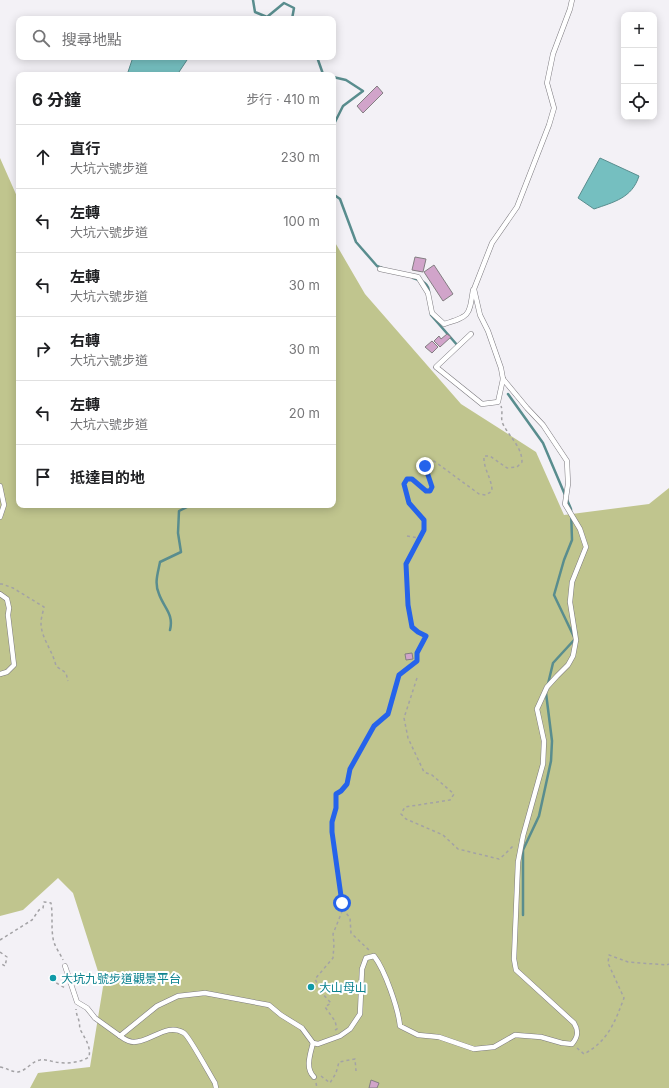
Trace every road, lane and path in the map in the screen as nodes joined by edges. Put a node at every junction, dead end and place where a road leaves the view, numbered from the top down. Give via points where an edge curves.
1 (572, 0) edge
2 (380, 269) dead end
3 (474, 289) junction
4 (471, 334) dead end
5 (503, 379) junction
6 (498, 402) junction
7 (0, 486) edge
8 (0, 517) edge
9 (407, 536) dead end
10 (419, 538) junction
11 (0, 584) edge
12 (0, 594) edge
13 (0, 674) edge
14 (417, 678) dead end
15 (68, 681) dead end
16 (522, 836) junction
17 (343, 909) junction
18 (0, 940) edge
19 (0, 952) edge
20 (374, 956) junction
21 (0, 963) edge
22 (669, 964) edge
23 (65, 966) joint
24 (53, 978) dead end
25 (74, 992) junction
26 (77, 1002) junction
27 (331, 1033) dead end
28 (120, 1036) junction
29 (313, 1043) junction
30 (572, 1044) junction
31 (0, 1067) edge
32 (356, 1071) dead end
33 (310, 1073) junction
34 (314, 1077) dead end
35 (216, 1088) edge

1 - 3 lane via 547,83 554,108 549,125 517,207 492,243
2 - 3 lane via 418,277 428,293 432,313 444,324 461,319 470,310
3 - 5 lane via 480,315 488,330
4 - 6 lane via 436,368 482,404
5 - 6 lane
5 - 16 lane via 543,425 567,461 568,484 565,504 580,528 586,547 572,582 570,602 576,640 573,656 568,666 547,687 537,709 544,741 543,764
6 - 10 path via 502,408 502,421 522,454 522,462 517,468 507,468 490,456 484,456 492,483 492,491 486,495 479,494 434,461 428,460 425,466 432,487 430,491 426,491 412,479 407,479 404,484 409,503 424,520 424,530
7 - 8 lane via 4,505
9 - 10 path
10 - 17 path via 406,564 408,605 412,627 426,636 417,653 417,661 399,675 388,714 374,726 350,769 347,784 336,794 332,832
11 - 15 path via 13,588 44,607 41,623 43,632 56,666 66,673
12 - 13 lane via 7,600 9,608 14,665 7,672
14 - 16 path via 404,718 408,738 424,772 454,794 450,800 405,807 402,814 406,819 443,835 458,848 499,859
16 - 30 lane via 518,862 514,959 516,970 574,1023 578,1035
17 - 20 path via 350,918 352,933
17 - 27 path via 333,934 333,958 315,979 331,1003 325,1007 337,1029
18 - 23 path via 32,920 43,908 44,902 51,903 54,945
19 - 21 path via 7,957 5,966
20 - 29 lane via 366,958 362,969 360,1014 350,1029 340,1036 318,1044
20 - 30 lane via 381,964 400,1026 413,1033 439,1037 474,1049 494,1046 515,1035 541,1037
22 - 30 path via 628,962 609,955 608,963 624,997 614,1023 604,1038 590,1051 584,1054
23 - 25 lane
24 - 25 path via 61,986
25 - 26 lane
26 - 28 lane
26 - 31 path via 76,1013 80,1030 88,1043 89,1057 72,1062 38,1060 19,1072 11,1072
28 - 29 lane via 157,1006 178,996 205,993 269,1005 302,1028
28 - 35 lane via 138,1042 166,1031 185,1033
29 - 33 lane via 308,1068
32 - 33 path via 355,1059 339,1062 330,1083 317,1073
33 - 34 lane

